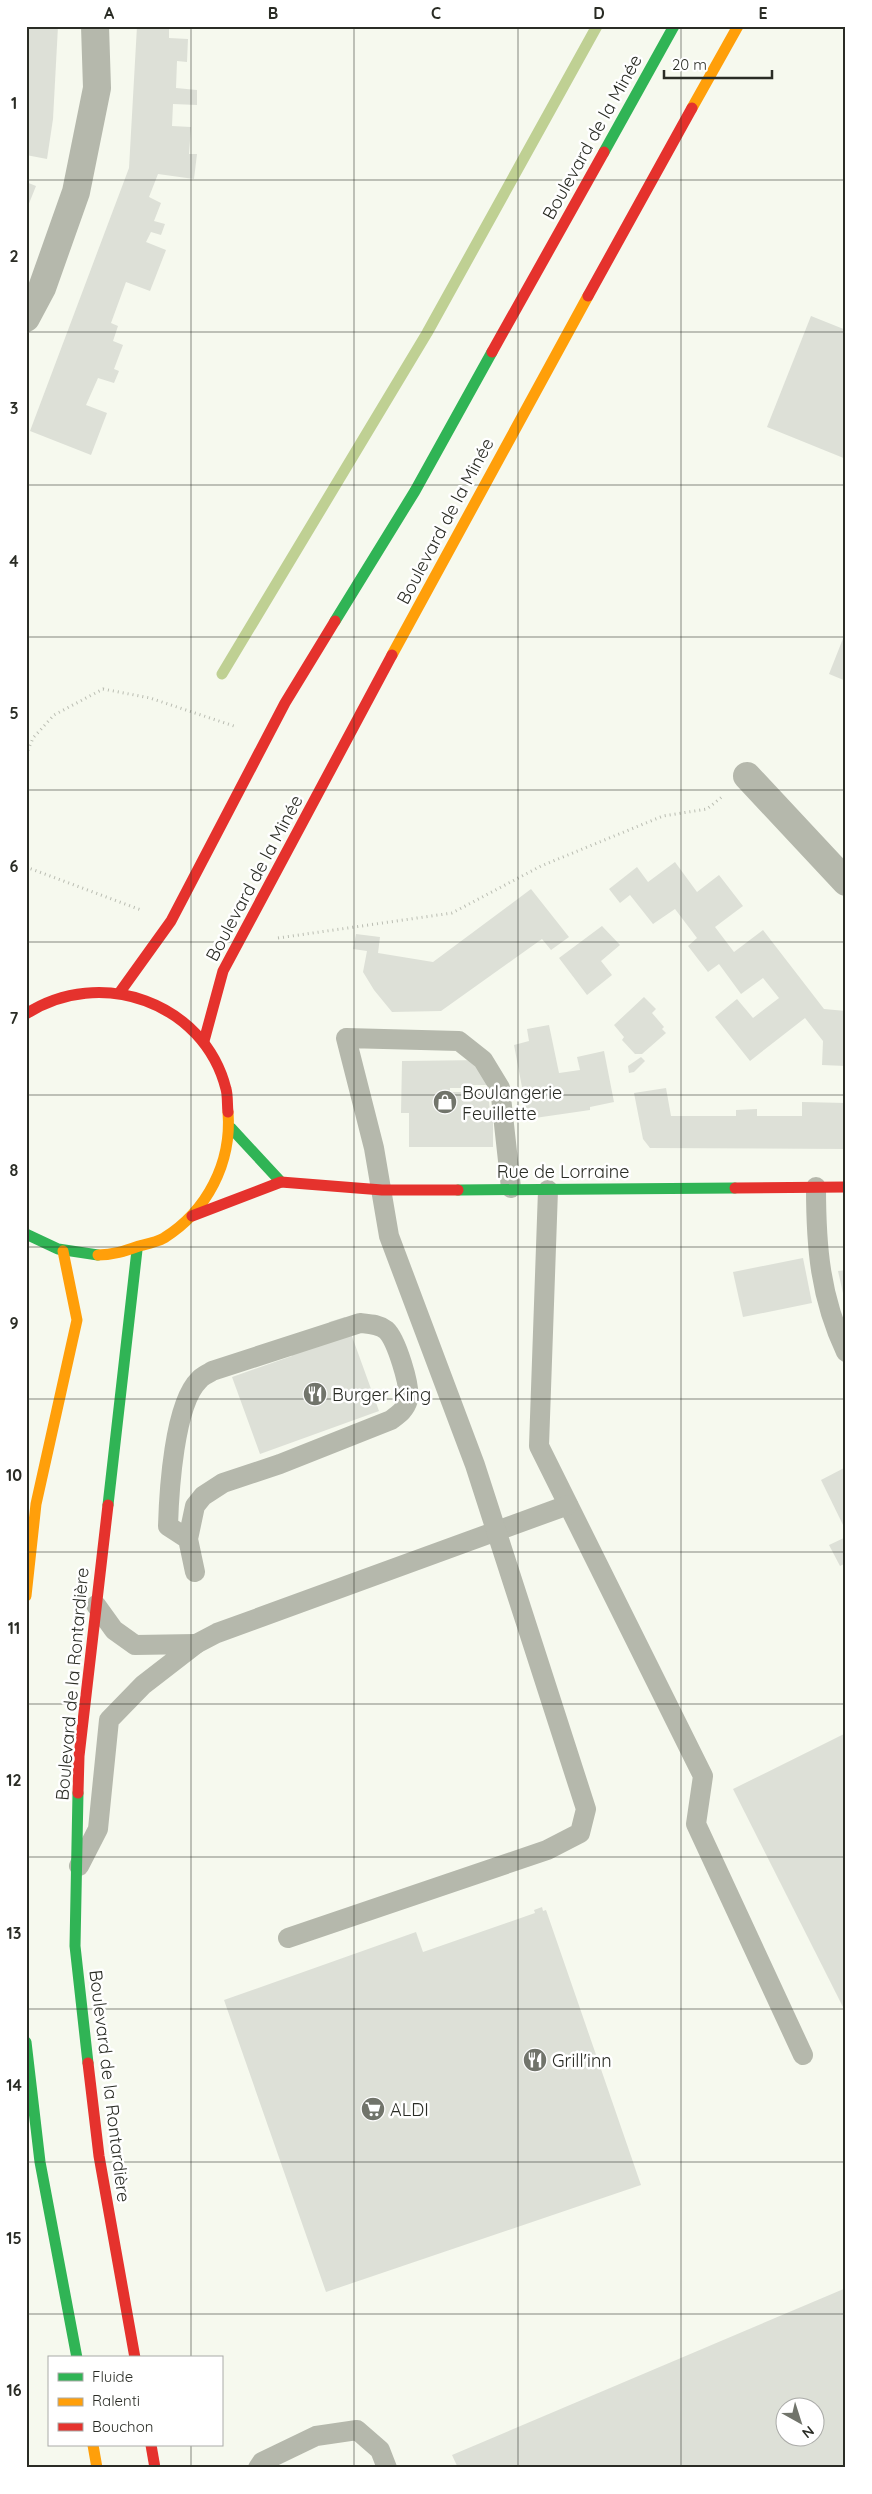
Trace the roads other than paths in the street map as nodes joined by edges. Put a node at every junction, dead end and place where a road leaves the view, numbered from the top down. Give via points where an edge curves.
1 (95, 26) edge
2 (674, 26) edge
3 (738, 26) edge
4 (26, 318) edge
5 (747, 776) road end
6 (846, 882) edge
7 (120, 992) junction
8 (26, 1014) edge
9 (204, 1041) junction
10 (231, 1128) junction
11 (281, 1182) junction
12 (816, 1187) junction
13 (846, 1187) edge
14 (511, 1188) junction
15 (382, 1190) junction
16 (548, 1190) junction
17 (192, 1216) junction
18 (26, 1234) edge
19 (138, 1250) junction
20 (62, 1251) junction
21 (846, 1352) edge
22 (568, 1504) junction
23 (496, 1529) junction
24 (188, 1539) junction
25 (195, 1572) dead end
26 (26, 1596) edge
27 (96, 1605) junction
28 (196, 1644) junction
29 (77, 1870) junction
30 (288, 1938) dead end
31 (26, 2042) edge
32 (802, 2055) dead end
33 (76, 2356) edge
34 (135, 2356) edge
35 (93, 2446) edge
36 (151, 2446) edge
37 (97, 2468) edge
38 (155, 2468) edge
39 (258, 2468) edge
40 (387, 2468) edge

1 - 4 street via 97,88 76,192 42,288
2 - 7 main road, Boulevard de la Minée via 415,491 285,703 171,921
3 - 9 main road, Boulevard de la Minée via 476,498 237,944 223,971
5 - 6 street
7 - 8 main road via 77,992
7 - 9 main road via 152,1001 180,1018
9 - 10 main road via 222,1071 231,1104
10 - 11 main road
10 - 17 main road via 222,1174
11 - 15 main road, Rue de Lorraine
11 - 17 main road, Rue de Lorraine
12 - 13 main road, Rue de Lorraine
12 - 16 main road, Rue de Lorraine
12 - 21 lane via 816,1236 824,1293 834,1328
14 - 15 main road, Rue de Lorraine
14 - 15 lane via 500,1088 483,1060 459,1041 346,1038
14 - 16 main road, Rue de Lorraine
15 - 23 lane via 389,1236
16 - 22 lane via 539,1446
17 - 19 main road via 173,1233
18 - 20 main road
19 - 20 main road via 100,1256
19 - 27 main road, Boulevard de la Rontardière
20 - 26 main road via 77,1320 36,1504
22 - 23 lane
22 - 32 lane via 703,1776 696,1824
23 - 28 lane via 217,1633
23 - 30 lane via 586,1808 580,1833 547,1850
24 - 24 lane via 195,1506 203,1496 223,1484 391,1420 403,1411 408,1398 408,1384 387,1331 374,1325 360,1324 212,1371 198,1380 188,1397 179,1428 170,1484 168,1526
24 - 25 lane
27 - 28 lane via 114,1630 135,1645
27 - 29 main road, Boulevard de la Rontardière via 79,1756
28 - 29 lane via 143,1684 110,1720 98,1829
29 - 34 main road, Boulevard de la Rontardière via 75,1946 99,2156
31 - 33 main road via 40,2162
35 - 37 main road
36 - 38 main road
39 - 40 lane via 262,2462 316,2436 357,2430 380,2450

